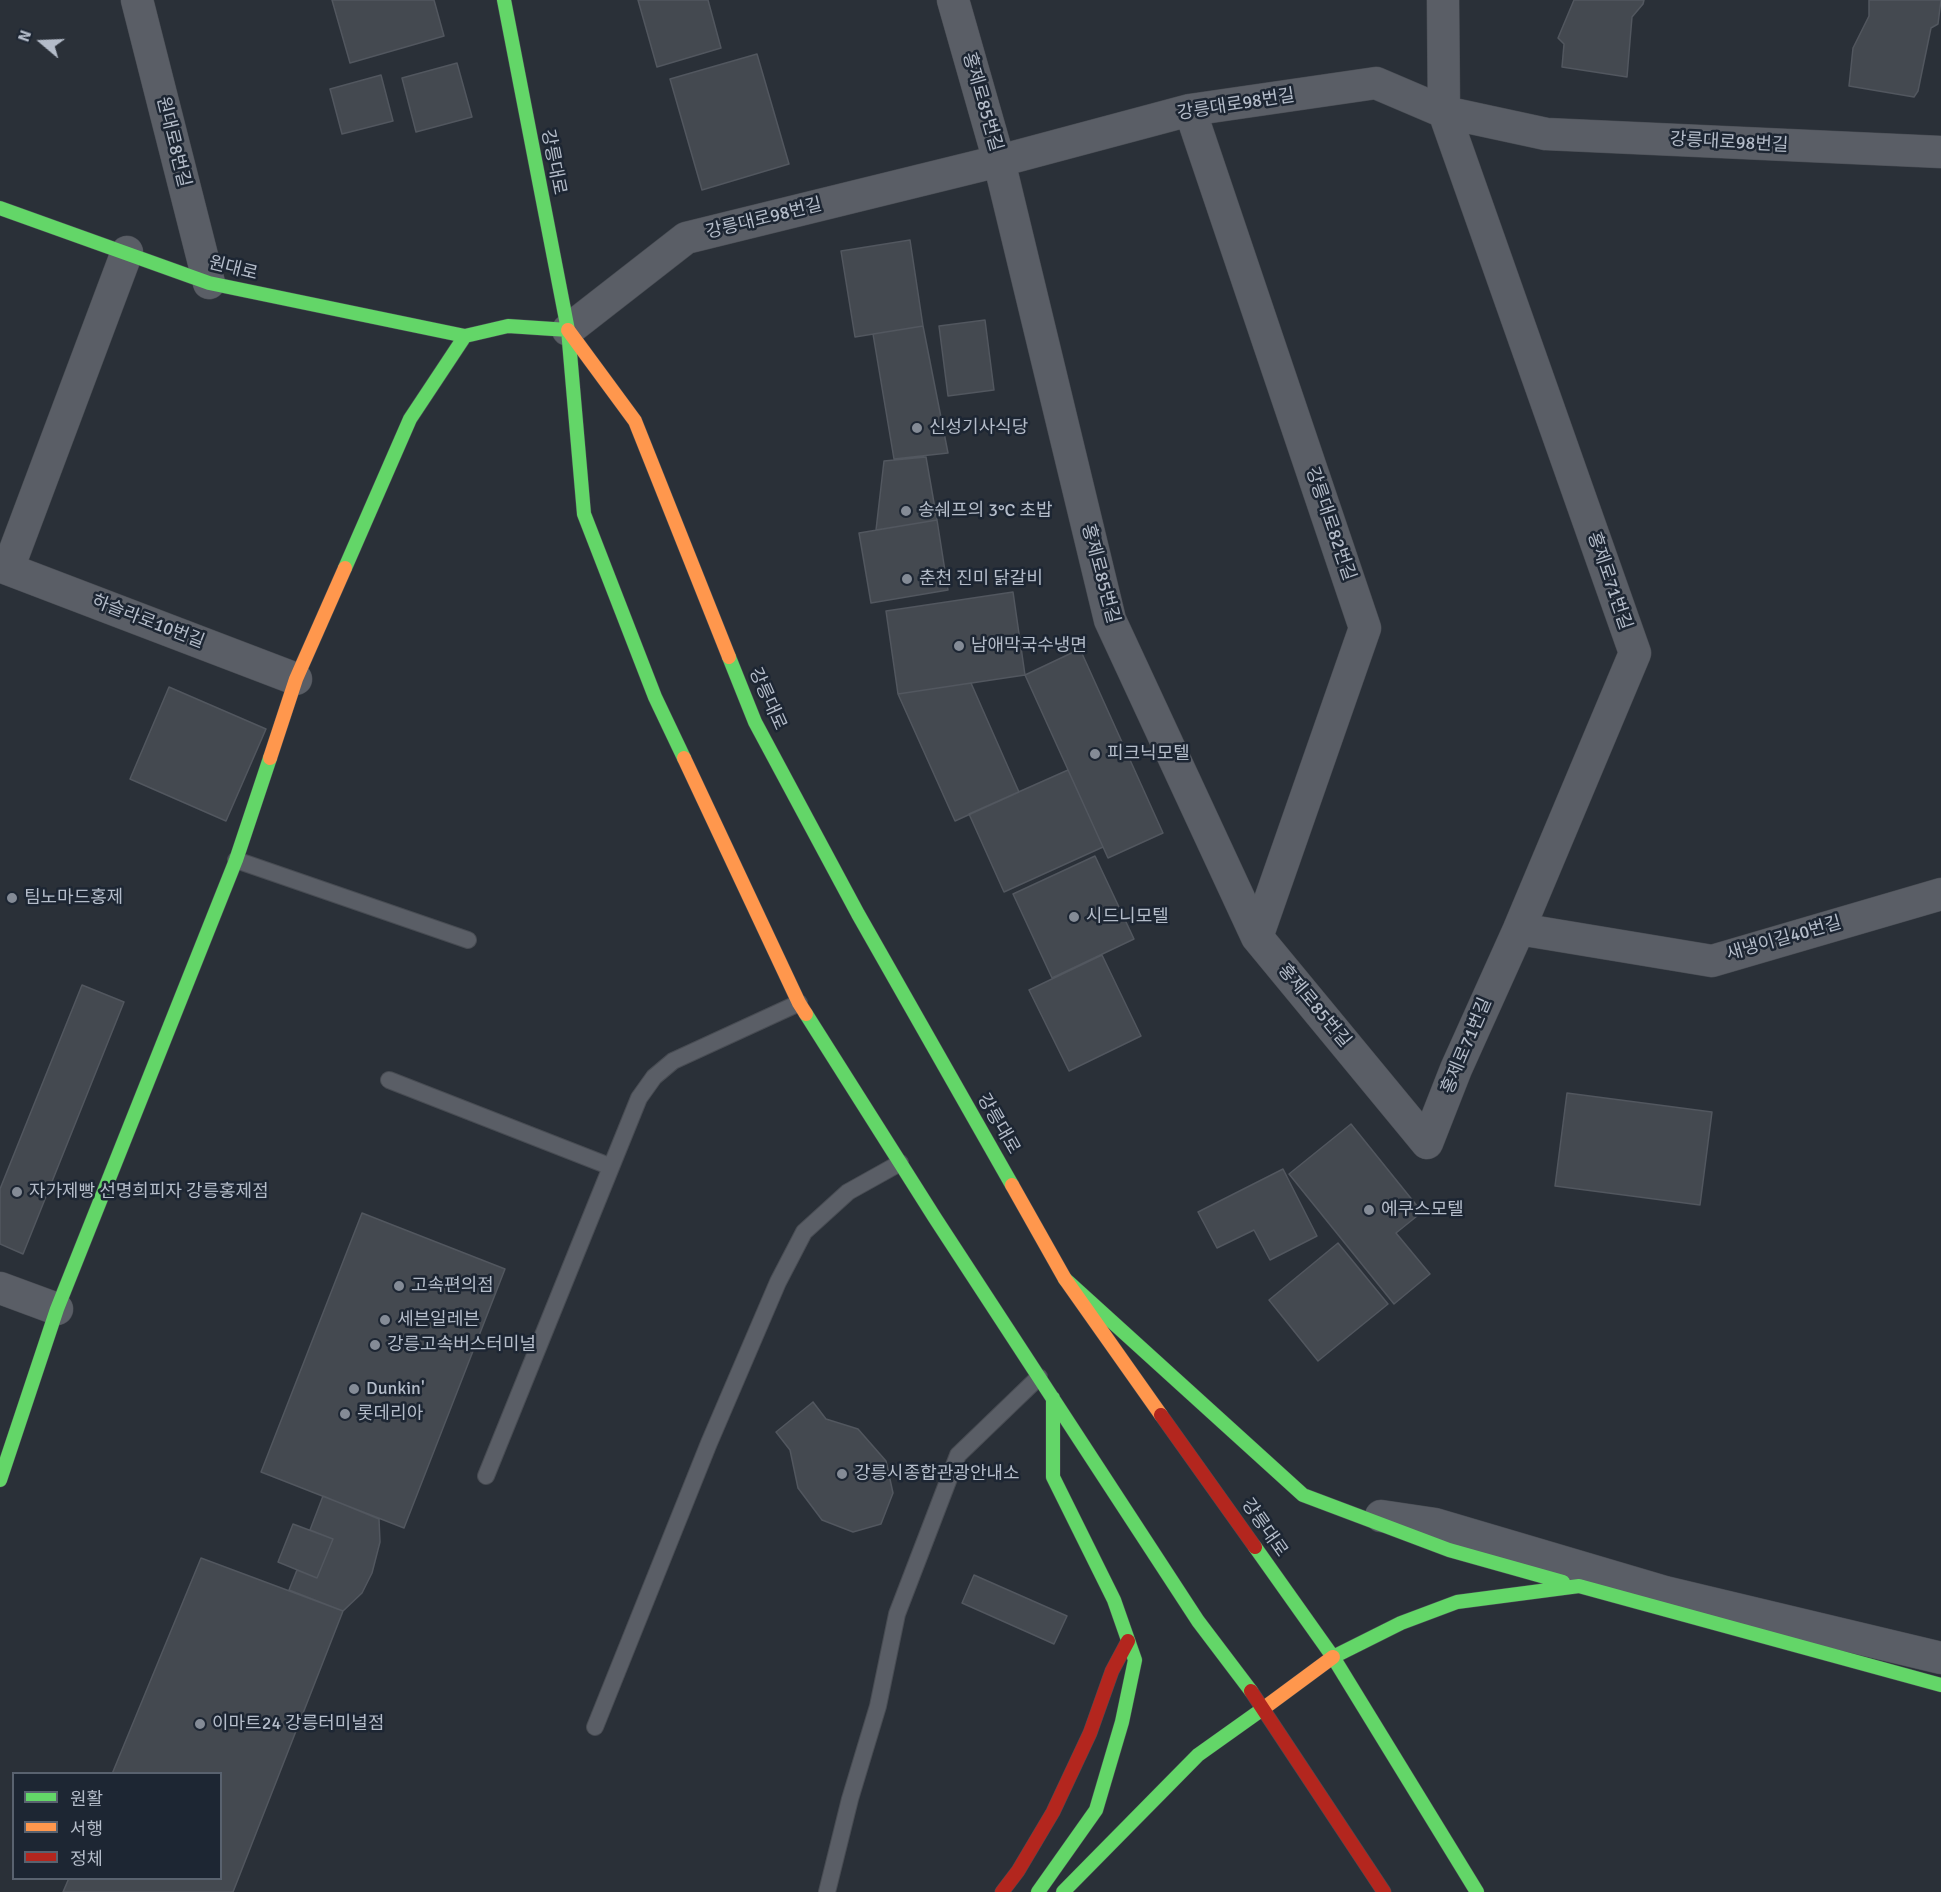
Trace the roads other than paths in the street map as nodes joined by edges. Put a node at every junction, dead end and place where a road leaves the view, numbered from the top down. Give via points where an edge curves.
1 (137, 0) edge
2 (504, 0) edge
3 (954, 0) edge
4 (1443, 0) edge
5 (1190, 110) junction
6 (1444, 112) junction
7 (1941, 152) edge
8 (999, 161) junction
9 (0, 208) edge
10 (127, 252) junction
11 (209, 284) junction
12 (568, 330) junction
13 (465, 336) junction
14 (4, 568) edge
15 (296, 678) junction
16 (236, 860) junction
17 (1941, 894) edge
18 (1519, 929) junction
19 (1257, 937) junction
20 (468, 940) dead end
21 (799, 1004) junction
22 (390, 1080) dead end
23 (1427, 1143) joint
24 (900, 1163) junction
25 (609, 1166) junction
26 (1065, 1279) junction
27 (0, 1288) edge
28 (57, 1309) junction
29 (1039, 1377) junction
30 (1053, 1398) junction
31 (486, 1476) dead end
32 (0, 1480) edge
33 (1342, 1510) junction
34 (1579, 1586) junction
35 (1128, 1641) junction
36 (1333, 1657) junction
37 (1941, 1658) edge
38 (1941, 1685) edge
39 (1264, 1708) junction
40 (595, 1726) dead end
41 (828, 1892) edge
42 (1002, 1892) edge
43 (1038, 1892) edge
44 (1063, 1892) edge
45 (1384, 1892) edge
46 (1477, 1892) edge

1 - 11 street, 원대로8번길
2 - 12 street, 강릉대로
3 - 8 street, 홍제로85번길
4 - 6 street, 홍제로71번길
5 - 6 street, 강릉대로98번길 via 1376,83
5 - 8 street, 강릉대로98번길
5 - 19 street, 강릉대로82번길 via 1365,628
6 - 7 street, 강릉대로98번길 via 1546,134
6 - 18 street, 홍제로71번길 via 1635,653
8 - 12 street, 강릉대로98번길 via 686,238
8 - 19 street, 홍제로85번길 via 1110,620
9 - 10 street, 원대로
10 - 11 street, 원대로
10 - 14 street
11 - 13 street, 원대로
12 - 13 street via 508,326
12 - 21 street, 강릉대로 via 584,514 655,697
12 - 26 street, 강릉대로 via 634,421 755,722 858,914
13 - 15 street via 410,419
14 - 15 street, 하슬라로10번길
15 - 16 street
16 - 20 lane
16 - 28 street
17 - 18 street, 새냉이길40번길 via 1712,961
18 - 23 street, 홍제로71번길
19 - 23 street, 홍제로85번길
21 - 24 street, 강릉대로
21 - 25 lane via 673,1061 654,1077 639,1098
22 - 25 lane
24 - 29 street, 강릉대로
24 - 40 lane via 848,1192 804,1232 778,1282
25 - 31 lane
26 - 33 street via 1303,1495
26 - 36 street, 강릉대로
27 - 28 street
28 - 32 street
29 - 30 street, 강릉대로
29 - 41 lane via 958,1455 897,1614 878,1706
30 - 35 street via 1053,1477 1114,1600
30 - 39 street, 강릉대로 via 1198,1621
33 - 34 street via 1449,1550
33 - 37 street via 1435,1524 1665,1592
34 - 36 street via 1456,1602 1401,1623
34 - 38 street
35 - 42 street via 1053,1812
35 - 43 street via 1135,1660 1122,1722 1096,1810
36 - 39 street
36 - 46 street, 강릉대로
39 - 44 street via 1198,1755
39 - 45 street, 강릉대로

